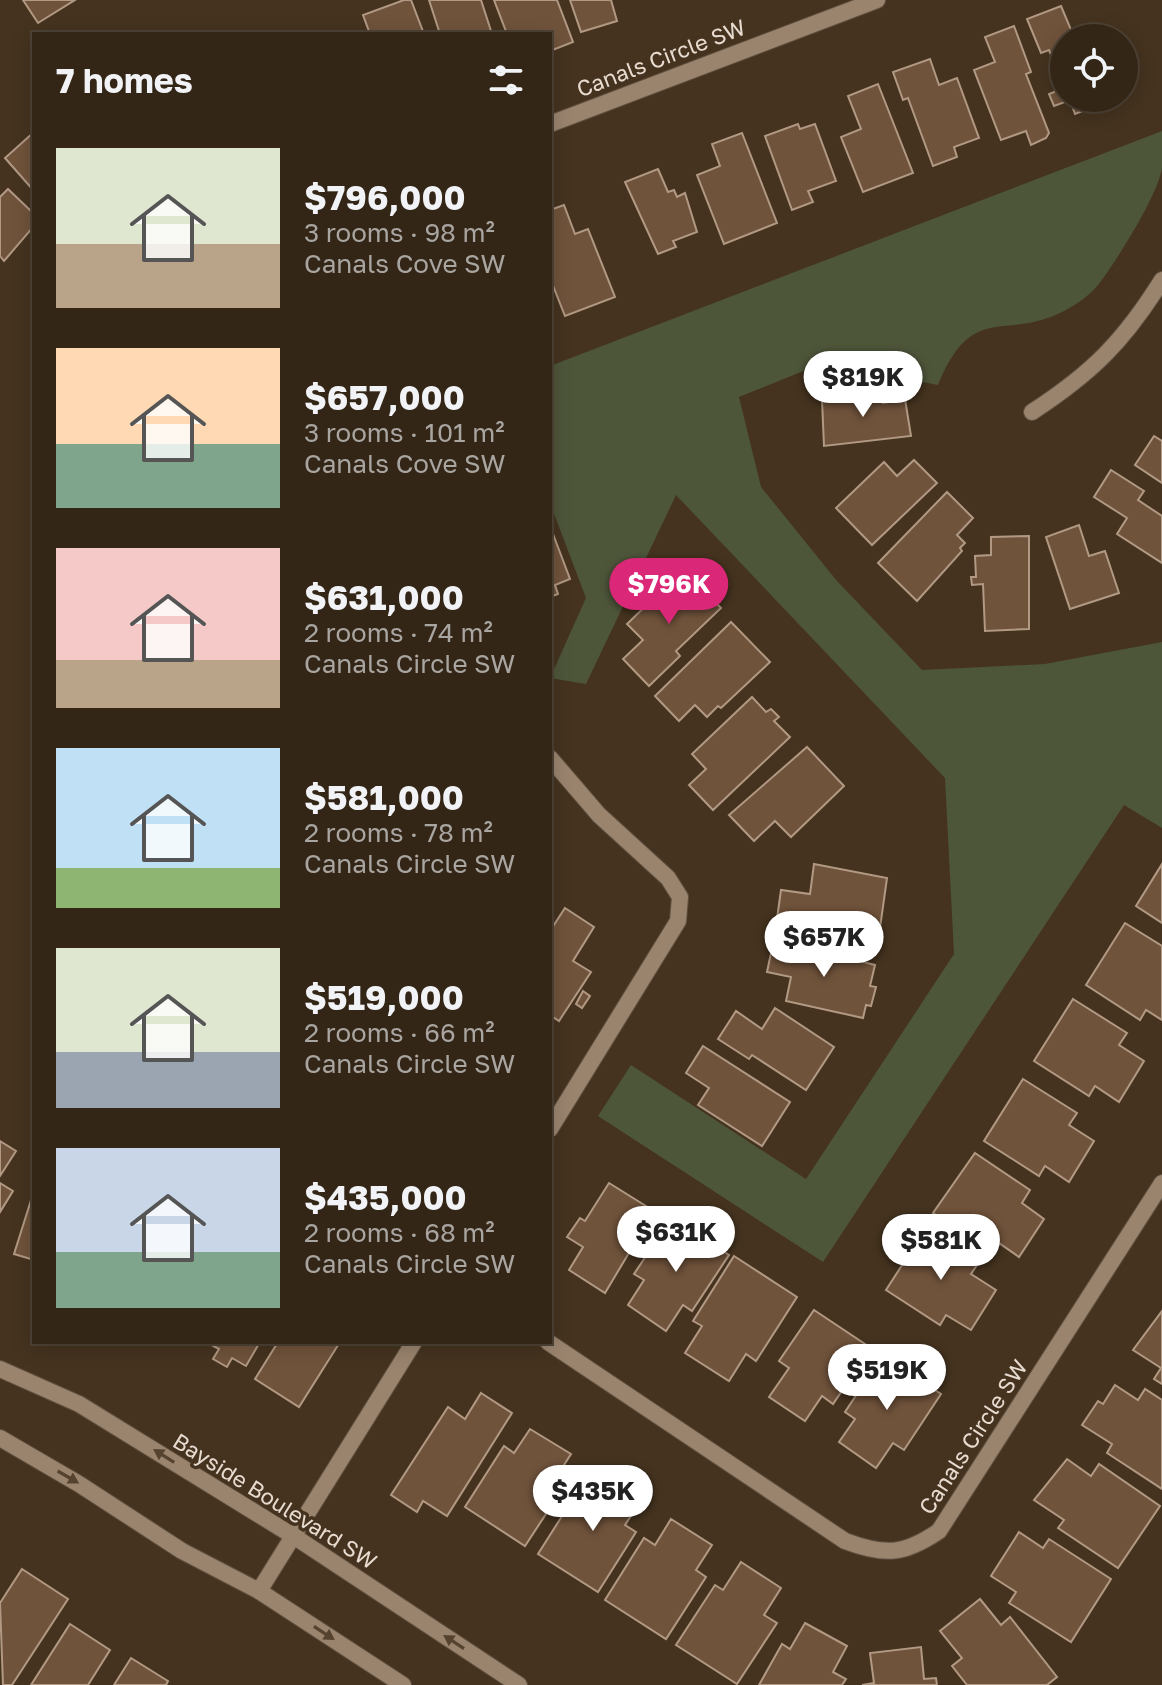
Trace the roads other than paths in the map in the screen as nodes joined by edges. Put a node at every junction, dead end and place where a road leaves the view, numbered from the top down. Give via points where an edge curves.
1 (877, 0) edge
2 (552, 123) edge
3 (1162, 280) edge
4 (1032, 412) dead end
5 (552, 760) edge
6 (552, 1126) edge
7 (1162, 1183) edge
8 (413, 1344) edge
9 (551, 1344) edge
10 (0, 1369) edge
11 (0, 1438) edge
12 (295, 1537) junction
13 (259, 1591) junction
14 (403, 1685) edge
15 (519, 1685) edge

1 - 2 street, Canals Circle SW
3 - 4 street via 1113,348 1079,382
5 - 6 street via 599,815 668,878 680,897 678,921
7 - 9 street, Canals Circle SW via 939,1531 917,1546 893,1552 845,1541
8 - 12 street
12 -> 10 street, Bayside Boulevard SW via 79,1404
11 -> 13 street via 182,1551
12 - 13 street
15 -> 12 street, Bayside Boulevard SW
13 -> 14 street

